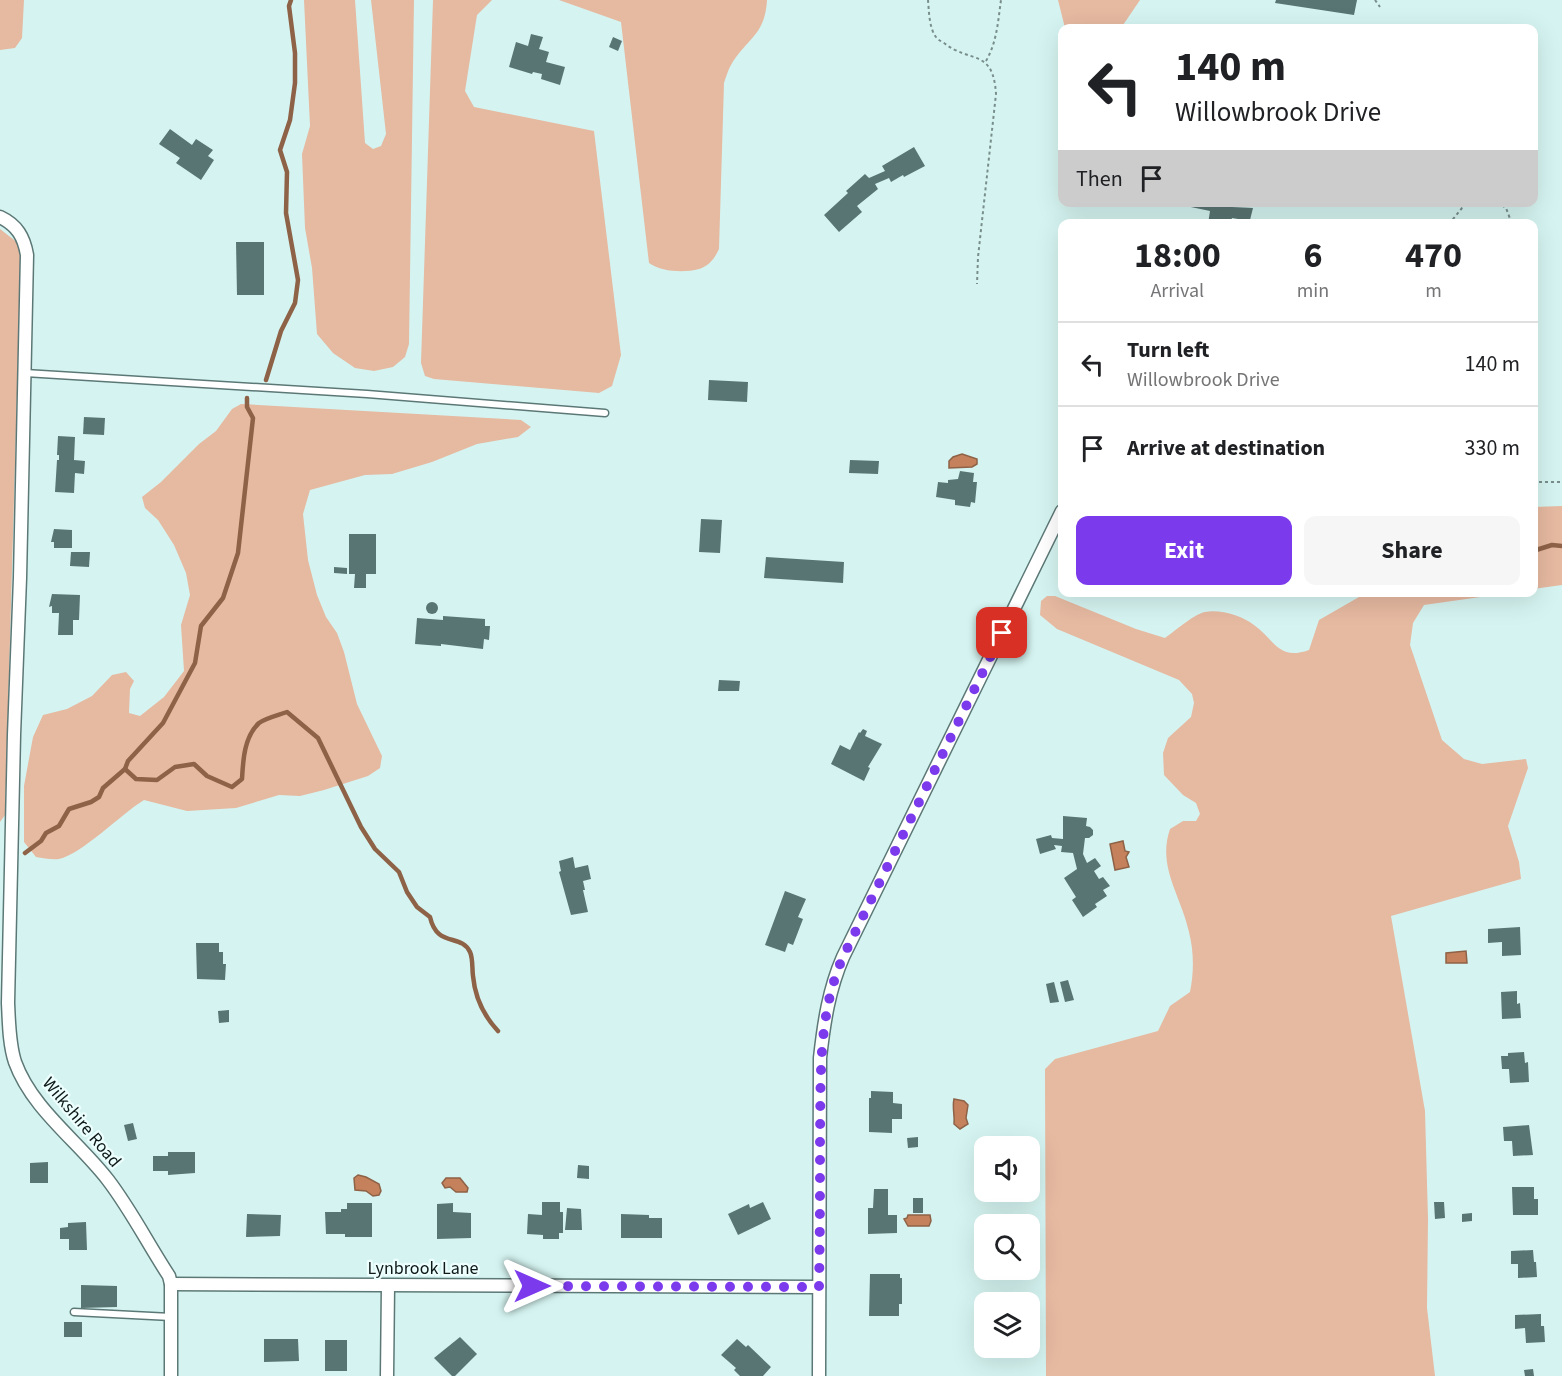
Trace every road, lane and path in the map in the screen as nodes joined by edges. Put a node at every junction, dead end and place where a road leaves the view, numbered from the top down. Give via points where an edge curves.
1 (928, 0) edge
2 (1001, 0) edge
3 (1375, 0) edge
4 (1380, 7) dead end
5 (985, 61) junction
6 (1464, 207) edge
7 (0, 217) edge
8 (1453, 219) edge
9 (976, 284) dead end
10 (25, 373) junction
11 (605, 412) dead end
12 (1538, 482) edge
13 (1562, 482) edge
14 (1058, 519) edge
15 (171, 1284) junction
16 (388, 1286) junction
17 (819, 1287) junction
18 (74, 1312) dead end
19 (171, 1317) junction
20 (171, 1376) edge
21 (387, 1376) edge
22 (819, 1376) edge

1 - 5 path via 936,37 950,48
2 - 5 path via 997,31
3 - 4 path
5 - 9 path via 992,70 996,93
6 - 8 path
7 - 10 street, Wilkshire Road via 17,228 27,255
10 - 11 lane
10 - 15 street, Wilkshire Road via 9,1003 13,1050 28,1086 52,1119 108,1179 141,1228
12 - 13 path
14 - 17 street via 834,980 820,1058
15 - 16 street, Lynbrook Lane
15 - 19 street, Wilkshire Road
16 - 17 street, Lynbrook Lane
16 - 21 street
17 - 22 street
18 - 19 lane
19 - 20 street, Wilkshire Road

